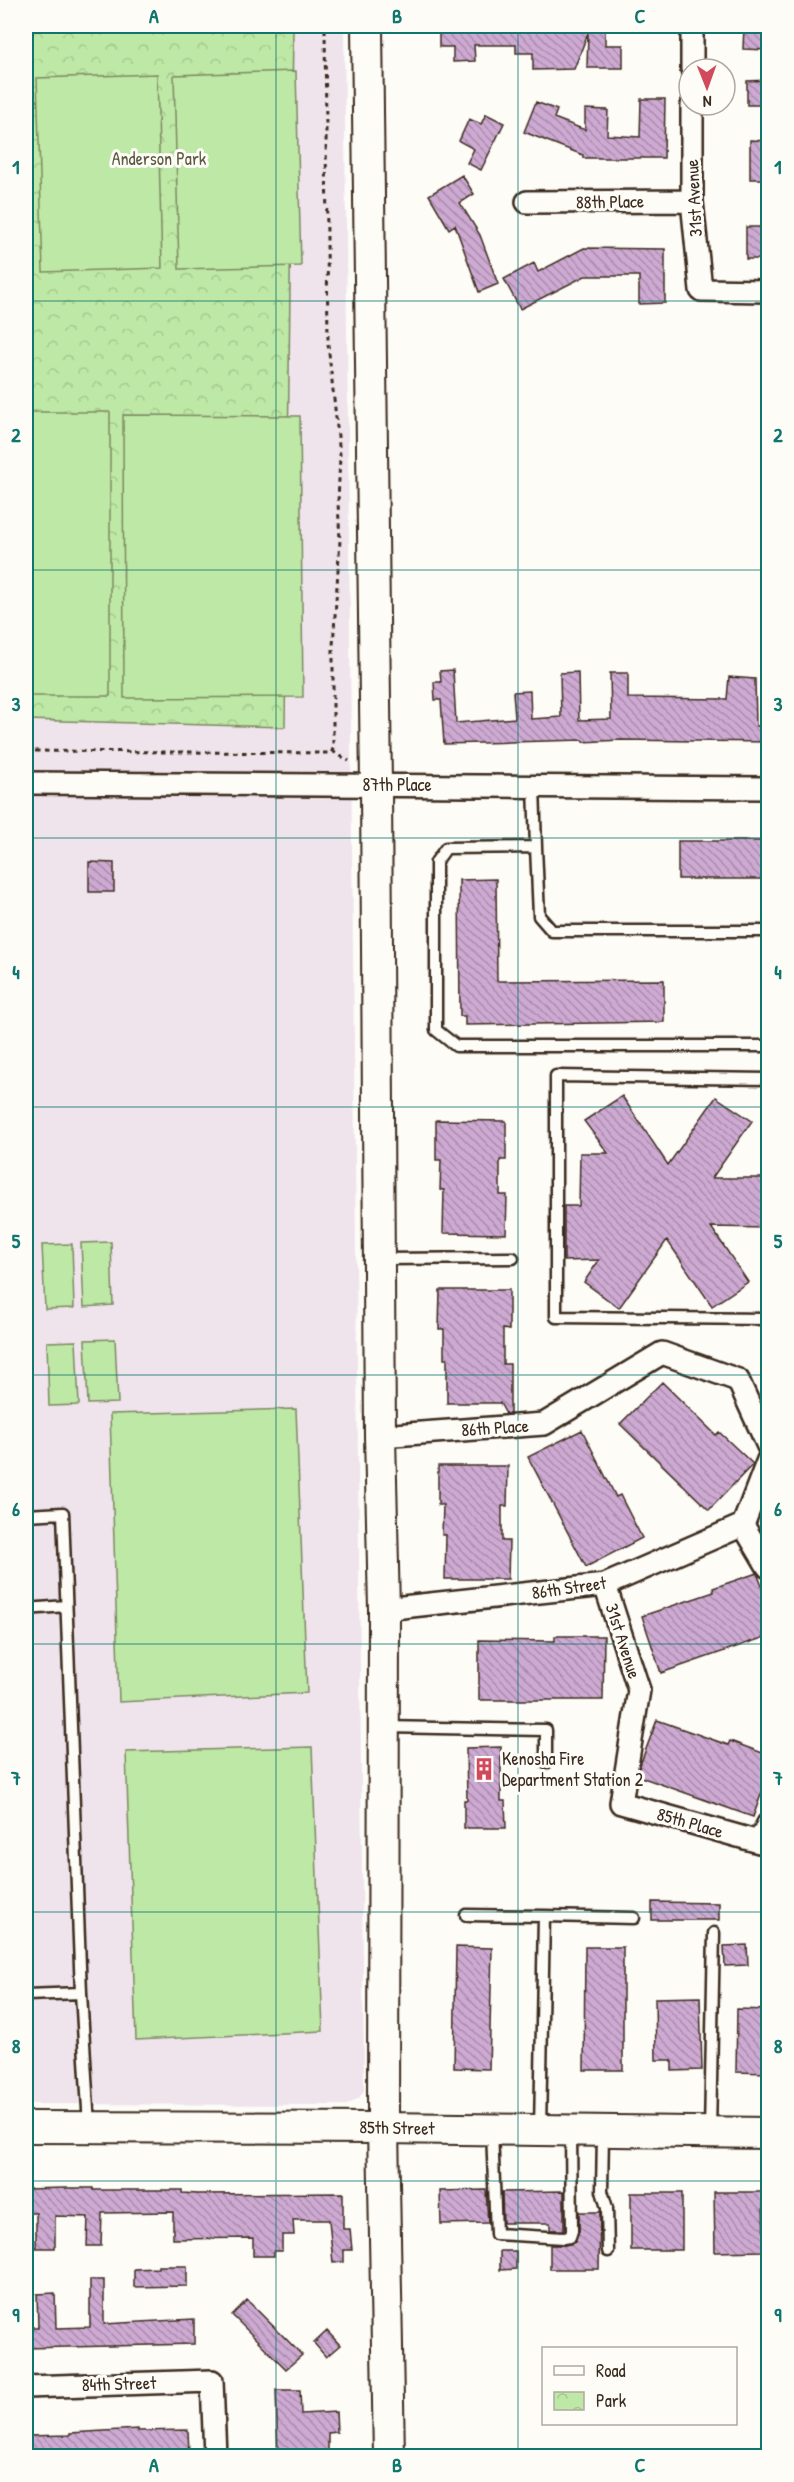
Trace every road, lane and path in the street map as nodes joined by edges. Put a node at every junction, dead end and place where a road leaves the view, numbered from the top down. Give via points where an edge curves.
1 (325, 26) edge
2 (367, 26) edge
3 (692, 26) edge
4 (692, 57) edge
5 (692, 117) edge
6 (692, 201) junction
7 (527, 202) dead end
8 (768, 291) edge
9 (26, 751) edge
10 (332, 751) junction
11 (349, 761) dead end
12 (26, 783) edge
13 (376, 785) junction
14 (534, 786) junction
15 (768, 788) edge
16 (536, 847) junction
17 (768, 931) edge
18 (768, 1046) edge
19 (768, 1079) edge
20 (513, 1258) dead end
21 (379, 1259) junction
22 (768, 1319) edge
23 (380, 1436) junction
24 (768, 1446) edge
25 (768, 1460) edge
26 (26, 1515) edge
27 (743, 1525) junction
28 (768, 1567) edge
29 (605, 1585) junction
30 (66, 1606) junction
31 (26, 1609) edge
32 (384, 1609) junction
33 (384, 1727) junction
34 (546, 1763) dead end
35 (621, 1803) joint
36 (764, 1833) edge
37 (466, 1915) dead end
38 (544, 1916) junction
39 (634, 1918) dead end
40 (714, 1933) dead end
41 (81, 1993) junction
42 (26, 1995) edge
43 (26, 2127) edge
44 (89, 2127) junction
45 (383, 2128) junction
46 (492, 2129) junction
47 (540, 2130) junction
48 (572, 2130) junction
49 (603, 2131) junction
50 (710, 2132) junction
51 (768, 2133) edge
52 (608, 2251) dead end
53 (26, 2387) edge
54 (215, 2457) edge
55 (389, 2457) edge

1 - 10 path via 328,344 340,463 341,533 333,646
2 - 13 street
3 - 4 street
5 - 6 street, 31st Avenue
6 - 7 street, 88th Place
6 - 8 street, 31st Avenue via 701,290
9 - 10 path
10 - 11 path
12 - 13 street, 87th Place
13 - 14 street, 87th Place
13 - 21 street
14 - 15 street, 87th Place
14 - 16 lane
16 - 17 lane via 539,916 552,931
16 - 18 lane via 446,848 436,862 436,1030 456,1046
19 - 22 lane via 556,1076 556,1317
20 - 21 lane
21 - 23 street
23 - 24 street, 86th Place via 544,1424 662,1353 738,1380
23 - 32 street
25 - 27 street
26 - 30 lane via 63,1513
27 - 28 street
27 - 29 street, 86th Street
29 - 32 street, 86th Street
29 - 35 street, 31st Avenue via 639,1690
30 - 31 lane
30 - 41 lane
32 - 33 street
33 - 34 lane via 546,1730
33 - 45 street
35 - 36 street, 85th Place
37 - 38 lane
38 - 39 lane
38 - 47 lane
40 - 50 lane
41 - 42 lane
41 - 44 lane
43 - 44 street, 85th Street
44 - 45 street, 85th Street
45 - 46 street, 85th Street
45 - 55 street
46 - 47 street, 85th Street
46 - 48 lane via 496,2234 564,2238 570,2237 572,2231
47 - 48 street, 85th Street
48 - 49 street, 85th Street
49 - 50 street, 85th Street
49 - 52 lane via 602,2191 607,2208
50 - 51 street, 85th Street
53 - 54 street, 84th Street via 212,2381

